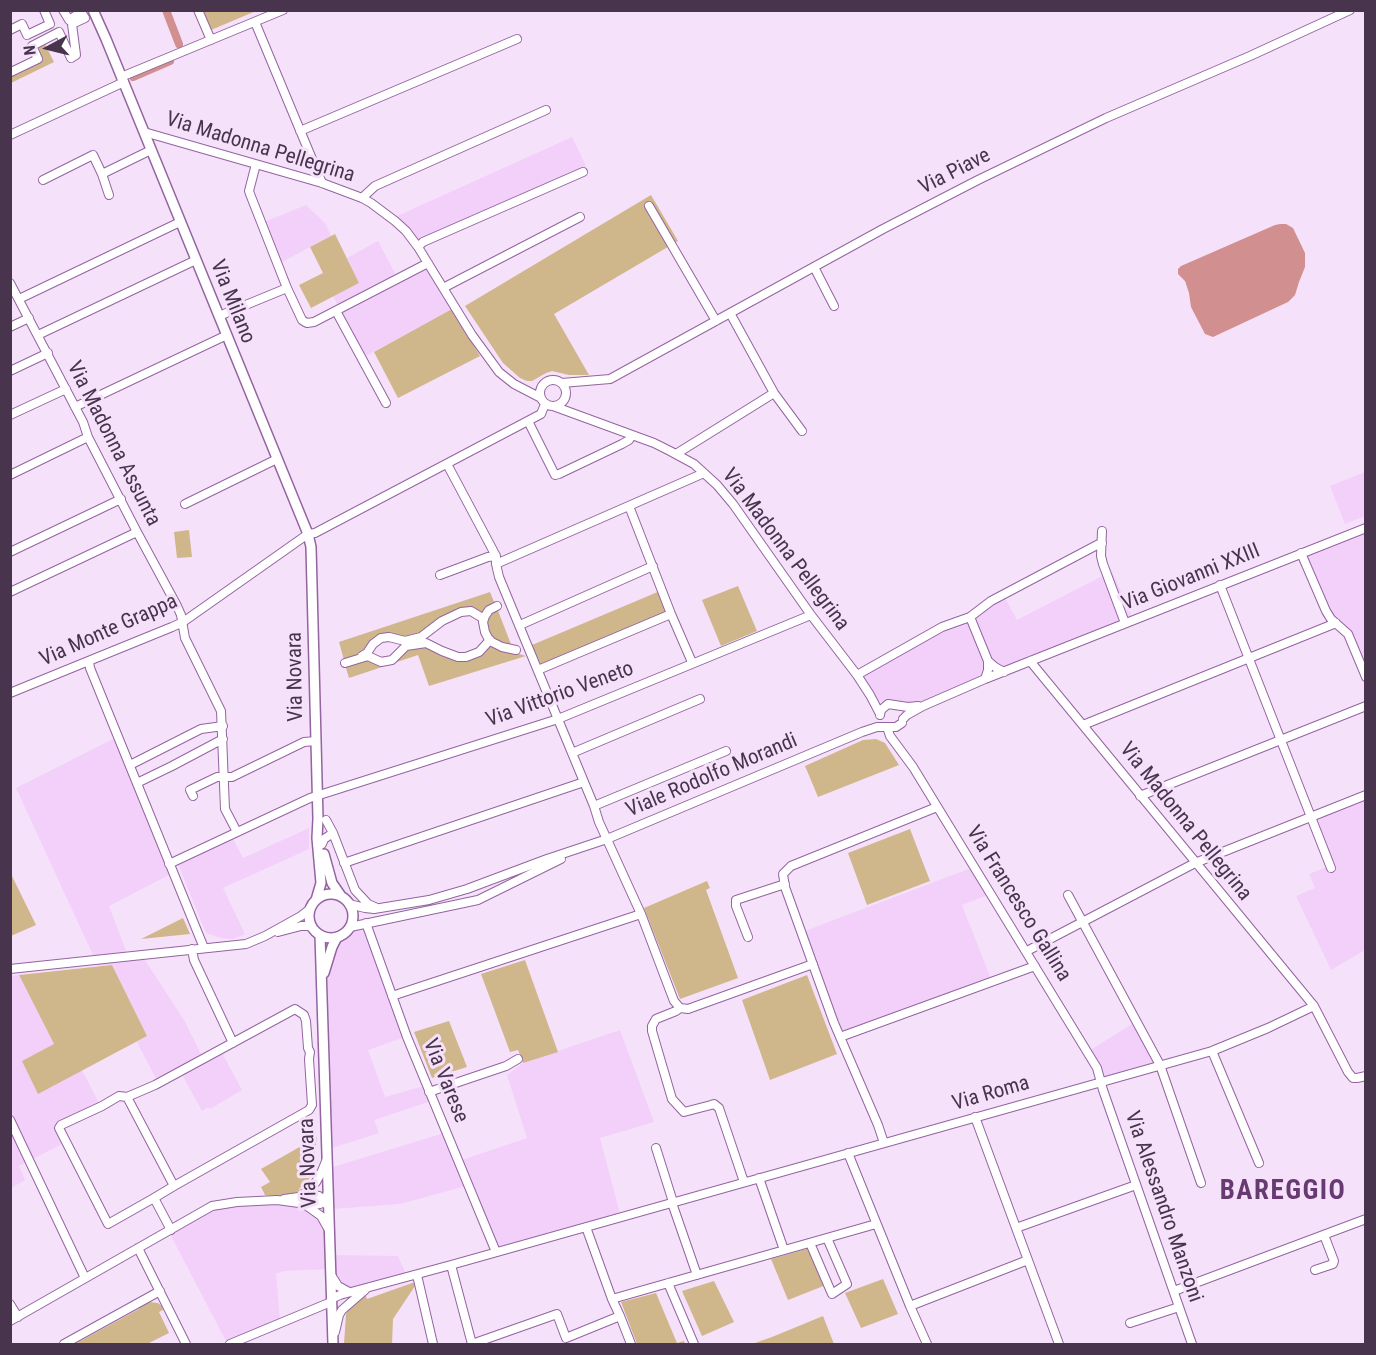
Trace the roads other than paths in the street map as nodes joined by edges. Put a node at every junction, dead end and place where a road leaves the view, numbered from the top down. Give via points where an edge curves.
1 (44, 10) edge
2 (63, 10) edge
3 (93, 10) edge
4 (198, 10) edge
5 (283, 10) edge
6 (1350, 10) edge
7 (255, 22) junction
8 (10, 30) edge
9 (517, 39) dead end
10 (210, 40) junction
11 (10, 70) edge
12 (122, 79) junction
13 (546, 110) dead end
14 (300, 131) junction
15 (144, 132) junction
16 (10, 135) edge
17 (151, 150) junction
18 (256, 164) junction
19 (583, 172) dead end
20 (102, 174) junction
21 (43, 180) dead end
22 (322, 183) junction
23 (109, 195) dead end
24 (362, 198) junction
25 (648, 206) dead end
26 (580, 217) dead end
27 (180, 222) junction
28 (418, 247) junction
29 (196, 260) junction
30 (428, 263) junction
31 (814, 267) junction
32 (10, 283) edge
33 (287, 288) junction
34 (444, 288) junction
35 (19, 299) junction
36 (834, 306) dead end
37 (336, 311) junction
38 (730, 313) junction
39 (219, 316) junction
40 (29, 318) junction
41 (716, 321) junction
42 (10, 327) edge
43 (38, 335) junction
44 (227, 335) junction
45 (48, 353) junction
46 (10, 371) edge
47 (586, 381) junction
48 (562, 383) junction
49 (541, 387) junction
50 (523, 388) junction
51 (66, 389) junction
52 (774, 393) junction
53 (566, 395) junction
54 (386, 403) dead end
55 (546, 403) junction
56 (75, 407) junction
57 (578, 414) junction
58 (10, 415) edge
59 (528, 421) junction
60 (802, 431) dead end
61 (632, 435) junction
62 (88, 437) junction
63 (676, 454) junction
64 (277, 459) junction
65 (447, 464) junction
66 (704, 473) junction
67 (10, 475) edge
68 (121, 499) junction
69 (185, 504) dead end
70 (629, 506) junction
71 (1365, 528) edge
72 (1102, 531) dead end
73 (137, 532) junction
74 (308, 534) junction
75 (1102, 543) junction
76 (10, 552) edge
77 (1301, 553) junction
78 (496, 560) junction
79 (653, 566) junction
80 (440, 575) dead end
81 (1220, 585) junction
82 (10, 592) edge
83 (497, 606) dead end
84 (671, 614) junction
85 (811, 615) junction
86 (970, 617) junction
87 (484, 619) junction
88 (183, 622) junction
89 (1336, 622) junction
90 (1125, 623) junction
91 (520, 625) junction
92 (430, 630) junction
93 (490, 640) junction
94 (432, 645) junction
95 (516, 650) dead end
96 (360, 657) junction
97 (1248, 658) junction
98 (89, 661) junction
99 (988, 661) junction
100 (1030, 661) junction
101 (345, 663) dead end
102 (693, 663) junction
103 (538, 670) junction
104 (1004, 672) junction
105 (857, 675) junction
106 (1365, 677) edge
107 (985, 680) junction
108 (10, 693) edge
109 (870, 695) junction
110 (700, 699) dead end
111 (888, 704) junction
112 (899, 706) junction
113 (923, 706) junction
114 (1365, 706) edge
115 (880, 716) junction
116 (558, 719) junction
117 (903, 721) junction
118 (1083, 725) junction
119 (222, 726) junction
120 (886, 727) junction
121 (862, 732) junction
122 (223, 739) junction
123 (1280, 740) junction
124 (316, 741) junction
125 (900, 749) junction
126 (726, 751) dead end
127 (572, 753) junction
128 (130, 765) junction
129 (224, 777) junction
130 (585, 782) junction
131 (137, 783) junction
132 (1365, 795) edge
133 (193, 796) dead end
134 (317, 796) junction
135 (1140, 796) junction
136 (594, 806) junction
137 (937, 807) junction
138 (1311, 816) junction
139 (322, 820) junction
140 (237, 832) junction
141 (333, 833) junction
142 (607, 839) junction
143 (322, 844) junction
144 (575, 851) junction
145 (344, 863) junction
146 (1195, 863) junction
147 (170, 864) junction
148 (1331, 868) dead end
149 (785, 884) junction
150 (355, 890) junction
151 (1068, 895) dead end
152 (316, 900) junction
153 (345, 900) junction
154 (381, 908) junction
155 (310, 909) junction
156 (641, 914) junction
157 (366, 922) junction
158 (1082, 922) junction
159 (312, 927) junction
160 (350, 927) junction
161 (320, 935) junction
162 (266, 936) junction
163 (337, 937) junction
164 (748, 937) dead end
165 (204, 948) junction
166 (192, 949) junction
167 (1027, 951) junction
168 (813, 964) junction
169 (1035, 966) junction
170 (10, 969) edge
171 (322, 981) junction
172 (392, 996) junction
173 (1314, 1006) junction
174 (680, 1008) junction
175 (840, 1037) junction
176 (233, 1043) junction
177 (1212, 1050) junction
178 (310, 1052) junction
179 (324, 1055) junction
180 (518, 1059) dead end
181 (1160, 1065) junction
182 (1365, 1076) edge
183 (1101, 1081) junction
184 (429, 1092) junction
185 (127, 1097) junction
186 (975, 1117) junction
187 (10, 1120) edge
188 (884, 1143) junction
189 (656, 1148) dead end
190 (848, 1153) junction
191 (327, 1157) junction
192 (1259, 1163) dead end
193 (759, 1178) junction
194 (744, 1182) junction
195 (1201, 1183) dead end
196 (1136, 1185) junction
197 (174, 1186) junction
198 (154, 1198) junction
199 (303, 1199) junction
200 (327, 1201) junction
201 (672, 1203) junction
202 (1365, 1219) edge
203 (876, 1224) junction
204 (586, 1227) junction
205 (1016, 1228) junction
206 (171, 1230) junction
207 (329, 1231) junction
208 (1324, 1234) junction
209 (827, 1238) junction
210 (810, 1243) junction
211 (138, 1248) junction
212 (784, 1250) junction
213 (496, 1252) junction
214 (1028, 1260) junction
215 (451, 1265) junction
216 (1315, 1270) dead end
217 (330, 1271) junction
218 (417, 1275) junction
219 (697, 1275) junction
220 (85, 1278) junction
221 (668, 1283) junction
222 (160, 1291) junction
223 (1174, 1291) junction
224 (352, 1295) junction
225 (612, 1299) junction
226 (331, 1302) junction
227 (10, 1304) edge
228 (910, 1306) junction
229 (1179, 1306) junction
230 (620, 1316) junction
231 (14, 1319) edge
232 (1130, 1323) dead end
233 (567, 1341) edge
234 (64, 1344) edge
235 (186, 1344) edge
236 (230, 1344) edge
237 (333, 1344) edge
238 (433, 1344) edge
239 (472, 1344) edge
240 (631, 1344) edge
241 (694, 1344) edge
242 (927, 1344) edge
243 (1059, 1344) edge
244 (1192, 1344) edge

1 - 8 street via 50,24 27,35 22,24
2 - 11 street via 69,20 81,12 86,18 72,24 76,56 71,58 59,32 32,46 38,59
3 - 12 main road, Via Milano
4 - 10 street
5 - 7 street
6 - 31 street, Via Piave via 1106,117
7 - 10 street
7 - 14 street
9 - 14 street
10 - 12 street
12 - 15 main road, Via Milano
12 - 16 street
13 - 24 street via 375,186
14 - 22 street
15 - 17 main road, Via Milano
15 - 18 street, Via Madonna Pellegrina
17 - 20 street
17 - 27 main road, Via Milano
18 - 22 street, Via Madonna Pellegrina
18 - 33 street via 250,194
19 - 28 street
20 - 21 street via 93,155
20 - 23 street
22 - 24 street, Via Madonna Pellegrina
24 - 28 street, Via Madonna Pellegrina via 395,221
25 - 41 street
26 - 34 street
27 - 29 main road, Via Milano
27 - 35 street
28 - 30 street, Via Madonna Pellegrina
29 - 39 main road, Via Milano
29 - 43 street
30 - 34 street, Via Madonna Pellegrina
30 - 37 street
31 - 36 street
31 - 38 street, Via Piave
32 - 35 street, Via Madonna Assunta
33 - 37 street via 304,322
33 - 39 street
34 - 50 street, Via Madonna Pellegrina via 499,372
35 - 40 street, Via Madonna Assunta
37 - 54 street
38 - 41 street, Via Piave
38 - 52 street
39 - 44 main road, Via Milano
40 - 42 street
40 - 43 street, Via Madonna Assunta
41 - 47 street, Via Piave via 610,379
43 - 45 street, Via Madonna Assunta
44 - 56 street
44 - 64 main road, Via Milano
45 - 46 street
45 - 51 street, Via Madonna Assunta
47 - 48 street, Via Piave
47 - 53 street, Via Piave
48 - 49 street via 550,380
48 - 53 street
49 - 50 street
49 - 55 street
50 - 55 street, Via Madonna Pellegrina
51 - 56 street, Via Madonna Assunta
51 - 58 street
52 - 60 street
52 - 63 street
53 - 55 street via 562,403
53 - 57 street
55 - 57 street, Via Madonna Pellegrina
55 - 59 street via 541,414
56 - 62 street, Via Madonna Assunta
57 - 61 street, Via Madonna Pellegrina
59 - 61 street via 555,475 622,444
59 - 65 street
61 - 63 street, Via Madonna Pellegrina
62 - 67 street
62 - 68 street, Via Madonna Assunta
63 - 66 street, Via Madonna Pellegrina
64 - 69 street
64 - 74 main road, Via Milano
65 - 74 street
65 - 78 street
66 - 70 street
66 - 85 street, Via Madonna Pellegrina via 733,504
68 - 73 street, Via Madonna Assunta
68 - 76 street
70 - 78 street
70 - 79 street
71 - 77 street, Via Giovanni XXIII
72 - 75 street
73 - 82 street
73 - 88 street, Via Madonna Assunta
74 - 88 street, Via Monte Grappa
74 - 124 main road, Via Novara
75 - 86 street via 991,601
75 - 90 street via 1103,564
77 - 81 street, Via Giovanni XXIII
77 - 89 street via 1326,611
78 - 80 street via 488,557
78 - 91 street via 498,577
79 - 84 street
79 - 91 street
81 - 90 street, Via Giovanni XXIII
81 - 97 street
83 - 87 street
84 - 102 street
84 - 103 street
85 - 102 street, Via Vittorio Veneto
85 - 105 street, Via Madonna Pellegrina
86 - 99 street
86 - 105 street via 942,627
87 - 92 street via 467,610
87 - 93 street
88 - 98 street, Via Monte Grappa
88 - 119 street, Via Madonna Assunta via 185,638 221,711
89 - 97 street
89 - 106 street via 1348,634
90 - 100 street, Via Giovanni XXIII
91 - 103 street
92 - 94 street
92 - 96 street via 405,641 381,638
93 - 94 street via 479,652 466,657
93 - 95 street
94 - 96 street via 406,646 392,660 381,662
96 - 101 street
97 - 118 street
97 - 123 street
98 - 108 street, Via Monte Grappa
98 - 128 street
99 - 104 street
99 - 107 street
100 - 104 street
100 - 118 street, Via Madonna Pellegrina
102 - 116 street, Via Vittorio Veneto
103 - 116 street
104 - 107 street
105 - 109 street, Via Madonna Pellegrina
107 - 113 street
109 - 111 street via 879,703
109 - 115 street, Via Madonna Pellegrina
110 - 127 street
111 - 112 street
111 - 115 street
112 - 113 street
112 - 117 street
113 - 117 street
114 - 123 street
115 - 120 street
115 - 121 street, Viale Rodolfo Morandi
116 - 127 street
116 - 134 street, Via Vittorio Veneto
117 - 120 street via 896,727
117 - 125 street via 898,736
118 - 135 street, Via Madonna Pellegrina
119 - 122 street, Via Madonna Assunta
119 - 128 street via 201,729
120 - 121 street, Viale Rodolfo Morandi
120 - 125 street, Via Francesco Gallina
121 - 142 street, Viale Rodolfo Morandi
122 - 129 street, Via Madonna Assunta
122 - 131 street
123 - 135 street
123 - 138 street
124 - 129 street via 304,742 232,777
124 - 134 main road, Via Novara
125 - 137 street, Via Francesco Gallina
126 - 136 street
127 - 130 street
128 - 131 street
129 - 133 street via 190,790
129 - 140 street, Via Madonna Assunta via 225,809
130 - 136 street
130 - 145 street
131 - 147 street
132 - 138 street
134 - 139 main road, Via Novara
134 - 140 street, Via Vittorio Veneto
135 - 146 street, Via Madonna Pellegrina
136 - 142 street
137 - 149 street via 791,866 783,874
137 - 167 street, Via Francesco Gallina
138 - 146 street
138 - 148 street
139 - 141 street
139 - 143 main road, Via Novara
139 - 152 main road, Via Novara via 317,838 321,883
140 - 147 street, Via Vittorio Veneto
141 - 143 street
141 - 145 street
142 - 144 street, Viale Rodolfo Morandi
142 - 156 street
143 - 153 main road, Via Novara via 328,874
144 - 154 street, Viale Rodolfo Morandi via 467,889
144 - 157 street, Viale Rodolfo Morandi via 478,900
145 - 150 street
146 - 158 street
146 - 173 street, Via Madonna Pellegrina
147 - 165 street
149 - 164 street via 736,900
149 - 168 street
150 - 153 street via 354,897
150 - 154 street via 368,904
151 - 158 street
152 - 153 main road via 335,894
152 - 155 main road
153 - 154 street, Viale Rodolfo Morandi via 365,908
153 - 160 main road via 353,915
155 - 159 main road
155 - 162 street
156 - 172 street
156 - 174 street
157 - 160 street, Viale Rodolfo Morandi
157 - 172 street, Via Varese
158 - 167 street
158 - 181 street
159 - 161 main road
159 - 162 street via 292,927
160 - 163 main road
161 - 163 main road
161 - 171 main road, Via Novara
162 - 165 street via 246,944
163 - 171 main road, Via Novara
165 - 166 street
166 - 170 street
166 - 176 street
167 - 169 street, Via Francesco Gallina
168 - 174 street via 688,1009
168 - 175 street
169 - 175 street
169 - 183 street, Via Francesco Gallina via 1097,1068
171 - 179 main road, Via Novara
172 - 184 street, Via Varese
173 - 177 street, Via Roma
173 - 182 street, Via Madonna Pellegrina via 1348,1072 1353,1078
174 - 194 street via 656,1019 652,1026 670,1094 684,1112 714,1104 719,1108
175 - 188 street
176 - 178 street via 296,1009 306,1021
176 - 185 street
177 - 181 street, Via Roma
177 - 192 street
178 - 179 street
178 - 197 street via 309,1110
179 - 191 main road, Via Novara
180 - 184 street
181 - 183 street, Via Roma
181 - 195 street
183 - 186 street, Via Roma
183 - 196 street, Via Alessandro Manzoni
184 - 213 street, Via Varese
185 - 197 street
185 - 198 street via 119,1096 59,1128 108,1224
186 - 188 street, Via Roma
186 - 205 street
187 - 220 street
188 - 190 street, Via Roma
189 - 201 street
190 - 193 street, Via Roma
190 - 203 street
191 - 199 street
191 - 200 main road, Via Novara
193 - 194 street, Via Roma
193 - 212 street
194 - 201 street, Via Roma
196 - 205 street
196 - 223 street, Via Alessandro Manzoni
197 - 198 street
198 - 206 street
199 - 200 street via 319,1196
199 - 206 street via 212,1206
199 - 207 street via 321,1216
200 - 207 main road, Via Novara
201 - 204 street, Via Roma
201 - 219 street
202 - 208 street
203 - 209 street
203 - 228 street
204 - 213 street, Via Roma
204 - 225 street
205 - 214 street
206 - 211 street
207 - 217 main road, Via Novara
208 - 216 street via 1334,1261
208 - 223 street
209 - 210 street
209 - 210 street via 847,1284 832,1294
210 - 212 street
211 - 220 street
211 - 222 street
212 - 219 street
213 - 215 street, Via Roma
214 - 228 street
214 - 243 street
215 - 218 street, Via Roma
215 - 239 street
217 - 224 street via 338,1286
217 - 226 main road, Via Novara
218 - 224 street, Via Roma
218 - 238 street
219 - 221 street
220 - 231 street
221 - 225 street
221 - 241 street
222 - 234 street
222 - 235 street
223 - 229 street, Via Alessandro Manzoni
224 - 226 street, Via Roma via 339,1305
224 - 237 street via 339,1315
225 - 230 street
226 - 236 street, Via Roma
226 - 237 main road, Via Novara
227 - 231 street
228 - 242 street
229 - 232 street
229 - 244 street, Via Alessandro Manzoni
230 - 233 street
230 - 240 street
233 - 239 street via 556,1314

